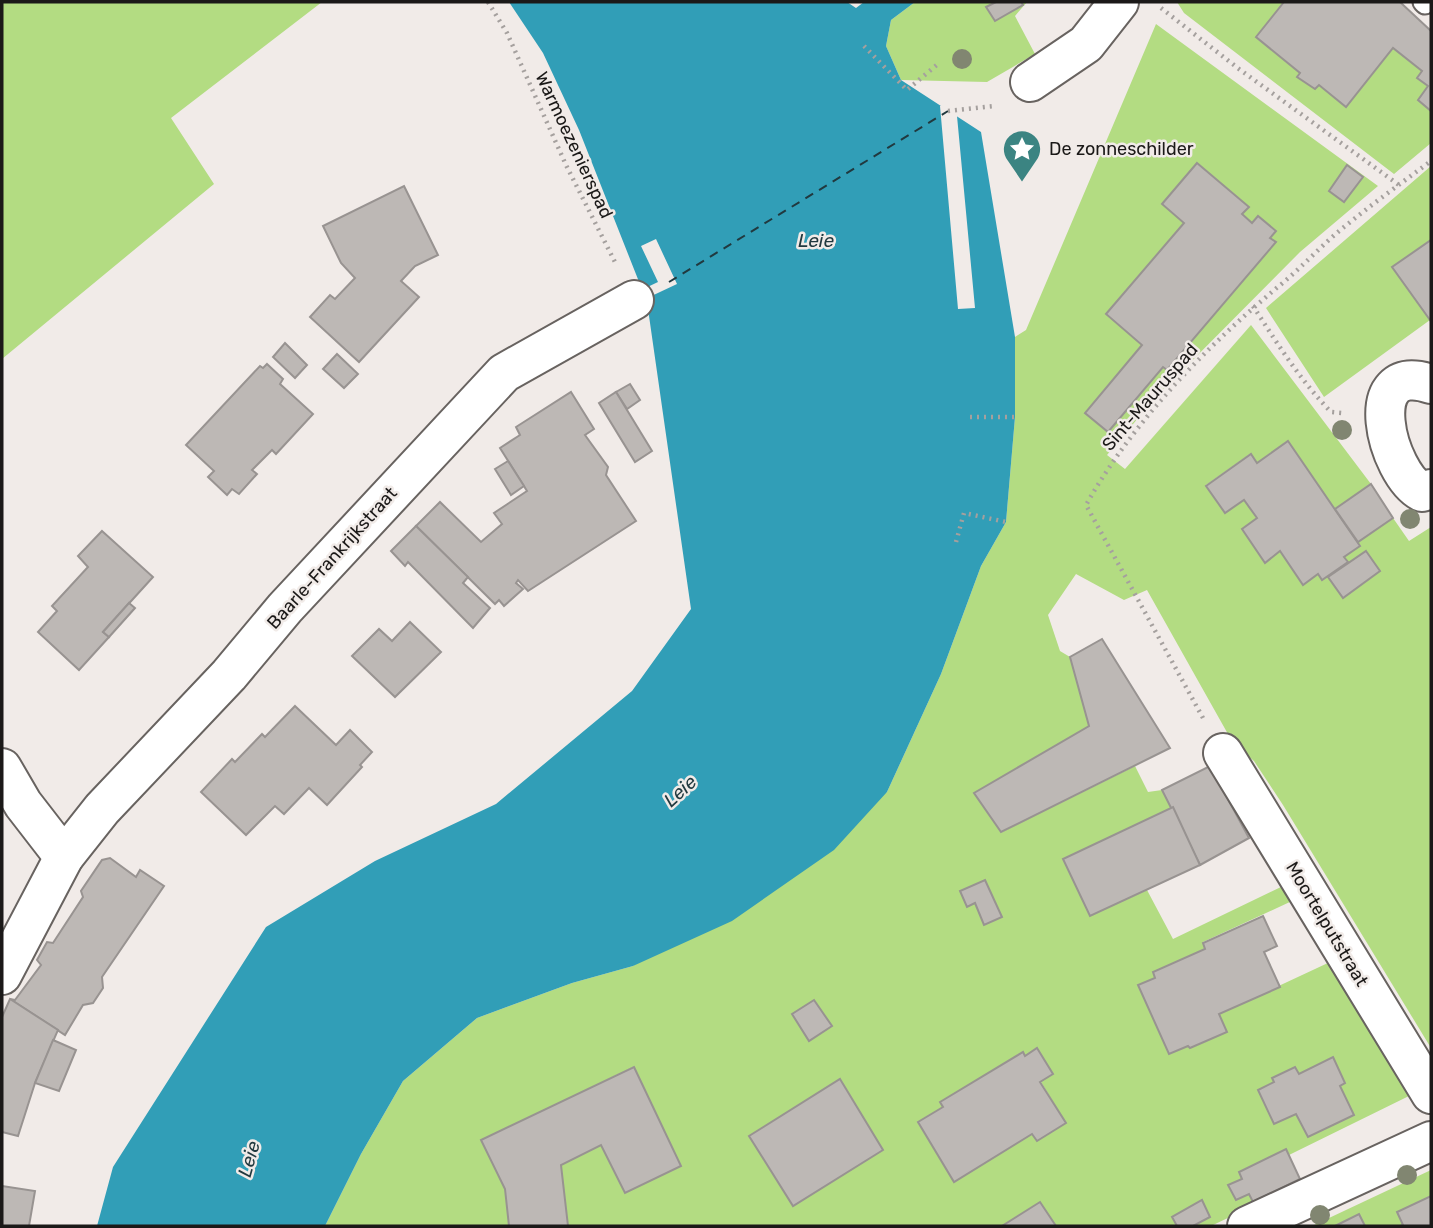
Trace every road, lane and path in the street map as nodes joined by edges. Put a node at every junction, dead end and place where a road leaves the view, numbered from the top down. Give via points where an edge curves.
1 (488, 2) edge
2 (1119, 2) edge
3 (1153, 2) edge
4 (863, 46) dead end
5 (939, 63) dead end
6 (1030, 82) dead end
7 (995, 106) dead end
8 (948, 111) dead end
9 (1431, 161) edge
10 (1399, 185) junction
11 (634, 300) joint
12 (1253, 306) junction
13 (1431, 384) edge
14 (1384, 415) junction
15 (970, 417) dead end
16 (1015, 417) dead end
17 (1431, 489) edge
18 (1006, 522) dead end
19 (956, 542) dead end
20 (1223, 753) joint
21 (2, 768) edge
22 (64, 857) junction
23 (2, 975) edge
24 (1431, 1094) edge
25 (1431, 1140) edge
26 (1247, 1226) edge

1 - 11 path, Warmoezenierspad
2 - 6 street via 1086,44
3 - 10 path
4 - 5 path via 907,90
7 - 8 path
9 - 10 path, Sint-Mauruspad
10 - 12 path, Sint-Mauruspad
11 - 22 street, Baarle-Frankrijkstraat via 504,373 102,809
12 - 14 path via 1331,412
12 - 20 path, Sint-Mauruspad via 1131,436 1086,505
13 - 14 street via 1410,379 1398,383 1387,393
14 - 17 street via 1393,452 1406,478 1422,492
15 - 16 path
18 - 19 path via 964,513
20 - 24 street, Moortelputstraat
21 - 22 street
22 - 23 street, Baarle-Frankrijkstraat
25 - 26 street

